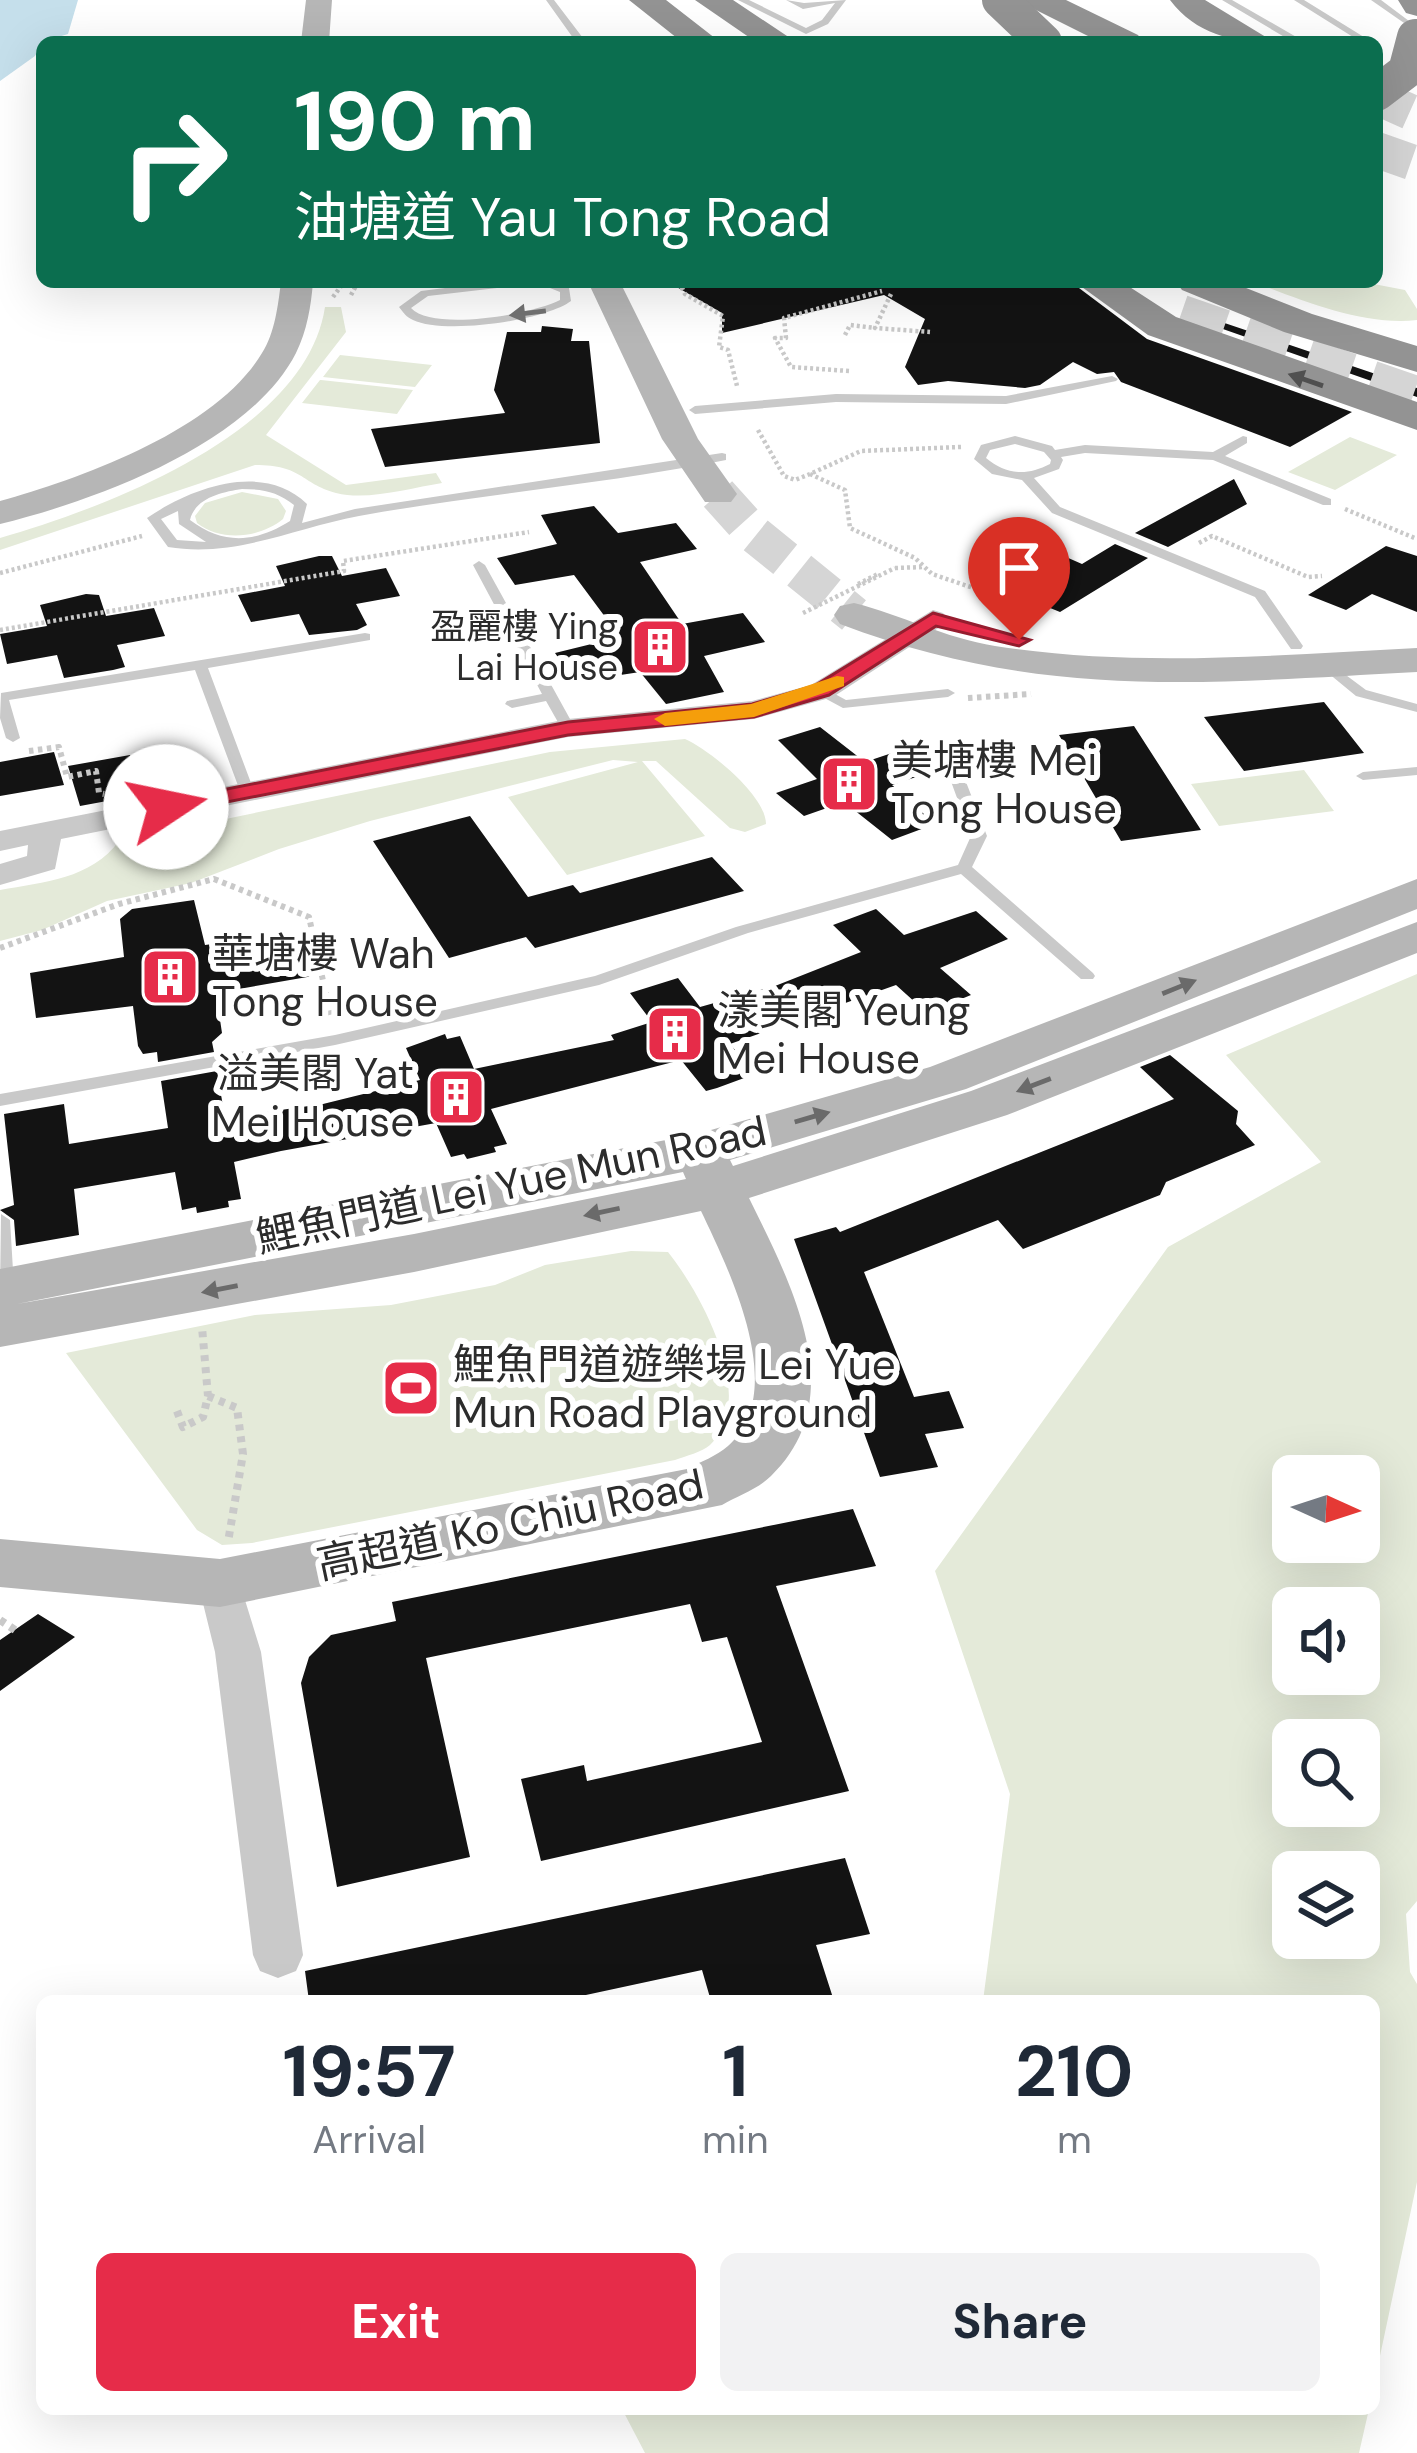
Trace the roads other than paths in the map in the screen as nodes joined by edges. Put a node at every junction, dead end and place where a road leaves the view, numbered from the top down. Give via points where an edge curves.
1 (319, 0) edge
2 (339, 0) edge
3 (550, 0) edge
4 (626, 0) edge
5 (644, 0) edge
6 (711, 0) edge
7 (742, 0) edge
8 (763, 0) edge
9 (790, 0) edge
10 (841, 0) edge
11 (1000, 0) edge
12 (1040, 0) edge
13 (1298, 0) edge
14 (1375, 0) edge
15 (803, 6) junction
16 (1206, 6) edge
17 (1412, 33) edge
18 (316, 36) edge
19 (337, 36) edge
20 (576, 36) edge
21 (642, 36) edge
22 (695, 36) edge
23 (790, 36) edge
24 (1038, 36) edge
25 (1114, 36) edge
26 (1248, 36) edge
27 (1284, 36) edge
28 (1357, 36) edge
29 (1383, 89) edge
30 (296, 288) edge
31 (469, 288) edge
32 (556, 288) edge
33 (597, 288) edge
34 (605, 288) edge
35 (605, 288) edge
36 (1105, 288) edge
37 (1127, 288) edge
38 (1148, 288) edge
39 (1225, 288) edge
40 (567, 292) junction
41 (1188, 300) edge
42 (1354, 331) junction
43 (1417, 336) edge
44 (1417, 348) edge
45 (1417, 358) edge
46 (1417, 375) edge
47 (1112, 379) dead end
48 (695, 410) junction
49 (1417, 417) edge
50 (1243, 440) dead end
51 (1054, 454) junction
52 (1215, 456) junction
53 (725, 467) junction
54 (1025, 476) junction
55 (204, 495) junction
56 (1327, 502) road end
57 (301, 504) junction
58 (0, 513) edge
59 (355, 513) junction
60 (282, 532) junction
61 (238, 542) junction
62 (479, 565) dead end
63 (875, 593) tunnel mouth
64 (920, 628) junction
65 (365, 637) dead end
66 (1417, 640) edge
67 (1311, 655) junction
68 (1417, 660) edge
69 (200, 665) junction
70 (822, 691) junction
71 (948, 693) dead end
72 (1, 695) edge
73 (551, 696) junction
74 (1417, 697) edge
75 (1399, 702) junction
76 (512, 704) dead end
77 (1417, 708) edge
78 (568, 728) junction
79 (15, 743) road end
80 (945, 746) dead end
81 (1417, 771) edge
82 (1363, 776) dead end
83 (247, 791) junction
84 (45, 831) junction
85 (0, 841) edge
86 (964, 868) junction
87 (0, 875) edge
88 (1417, 893) edge
89 (1417, 936) edge
90 (1087, 976) dead end
91 (0, 1100) edge
92 (709, 1171) junction
93 (1, 1220) edge
94 (2, 1300) edge
95 (0, 1563) edge
96 (223, 1567) junction
97 (278, 1955) dead end

1 - 18 main road
2 - 19 main road
3 - 20 lane
4 - 21 highway
5 - 22 highway
6 - 23 highway
7 - 23 lane
8 - 15 lane
9 - 15 lane
10 - 15 lane
10 - 23 lane via 825,22
11 - 24 highway, bridge
12 - 25 highway
13 - 28 lane
14 - 17 lane
16 - 26 highway
16 - 27 lane
17 - 29 highway, bridge via 1408,70
30 - 58 main road via 276,359 243,394 124,469
40 -> 31 lane via 551,310 448,322 413,317 405,307 425,293
32 - 40 lane
33 - 40 lane
34 - 48 main road
35 - 53 main road
49 -> 36 highway via 1196,341
37 - 41 highway
38 - 46 highway
39 - 42 highway
41 - 45 highway
42 - 43 highway
42 - 44 highway
47 - 48 lane via 1006,400 836,398
48 - 53 main road
50 - 52 lane
51 - 52 lane
51 - 54 lane via 1048,471
51 - 54 lane via 1016,440 980,453 991,470
52 - 56 lane
53 - 59 lane
54 - 67 lane via 1056,510 1260,594
55 - 57 lane via 264,486
55 - 61 lane via 185,510 186,526
55 - 61 lane via 154,522 173,544
57 - 59 lane
57 - 60 lane via 296,523
59 - 60 lane
60 - 61 lane
62 - 73 lane
63 - 64 main road
64 - 67 main road via 1006,660 1102,670
64 - 70 street
65 - 69 lane
66 - 67 main road
67 - 68 main road
67 - 75 lane via 1361,693
69 - 72 lane
69 - 83 lane
70 - 71 lane via 843,704
70 - 78 street via 754,710
72 - 79 lane
73 - 76 lane
73 - 78 lane
74 - 75 lane
75 - 77 lane
78 - 83 street
80 - 86 lane via 979,836
81 - 82 lane
83 - 84 street
84 - 85 street
84 - 87 street via 43,862
86 - 90 lane
86 - 91 lane via 578,985 335,1040
92 -> 88 main road, 鯉魚門道 Lei Yue Mun Road
89 -> 92 main road, 鯉魚門道 Lei Yue Mun Road via 988,1103
92 - 94 main road, 鯉魚門道 Lei Yue Mun Road via 413,1253
92 - 96 main road, 高超道 Ko Chiu Road via 786,1367 778,1426 726,1480
93 - 94 lane
95 - 96 main road, 高超道 Ko Chiu Road
96 - 97 street

